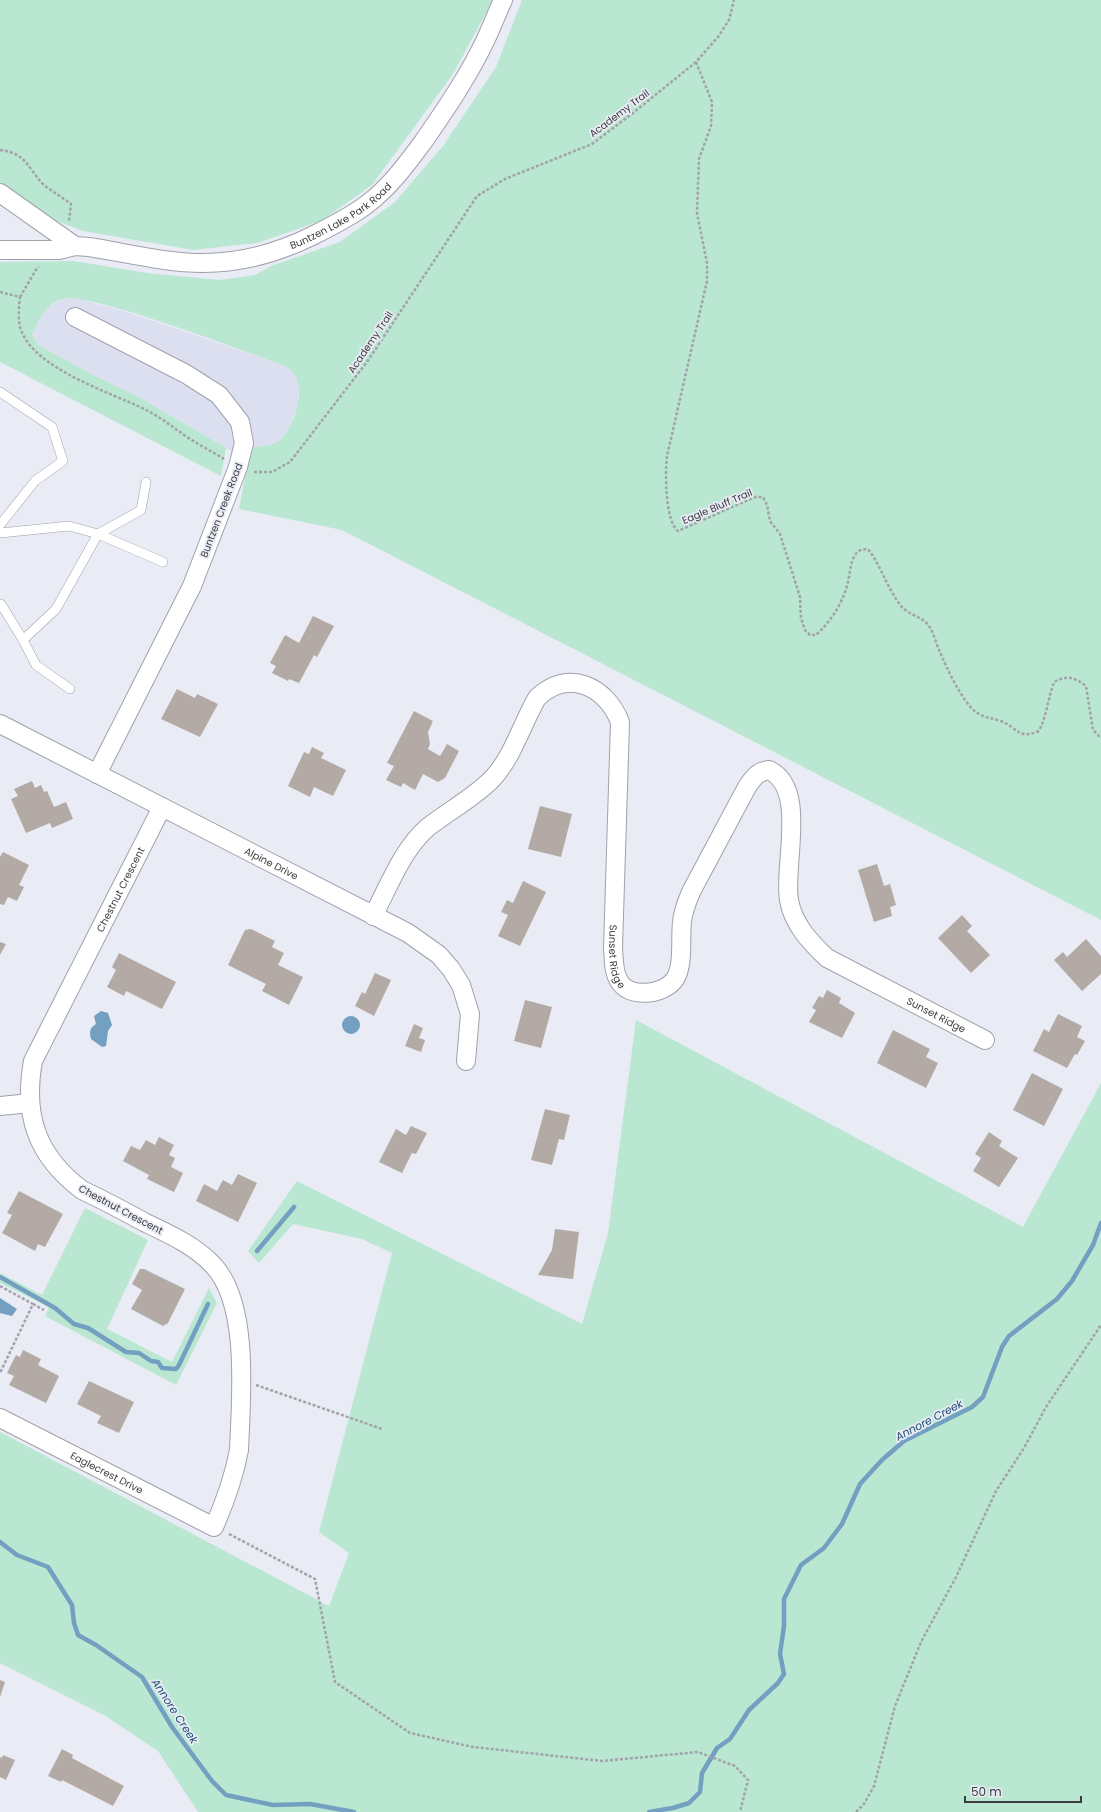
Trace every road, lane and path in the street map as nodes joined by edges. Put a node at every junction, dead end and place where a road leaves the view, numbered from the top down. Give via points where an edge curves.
1 (503, 0) edge
2 (734, 0) edge
3 (696, 62) junction
4 (0, 150) edge
5 (0, 194) edge
6 (69, 222) dead end
7 (75, 246) junction
8 (0, 250) edge
9 (43, 266) dead end
10 (0, 292) edge
11 (20, 297) junction
12 (74, 317) dead end
13 (0, 392) edge
14 (238, 467) junction
15 (146, 482) dead end
16 (0, 525) edge
17 (0, 533) edge
18 (98, 534) junction
19 (163, 562) dead end
20 (1, 604) dead end
21 (23, 640) junction
22 (70, 689) dead end
23 (0, 724) edge
24 (1101, 738) edge
25 (97, 774) junction
26 (162, 807) junction
27 (373, 916) junction
28 (985, 1040) dead end
29 (466, 1060) dead end
30 (30, 1103) junction
31 (0, 1106) edge
32 (0, 1286) edge
33 (33, 1304) junction
34 (44, 1310) dead end
35 (1101, 1325) edge
36 (0, 1373) edge
37 (250, 1383) dead end
38 (0, 1418) edge
39 (382, 1429) dead end
40 (214, 1527) junction
41 (740, 1812) edge
42 (856, 1812) edge

1 - 7 street, Buntzen Lake Park Road via 486,40 463,82 418,149 384,190 366,206 345,219 289,247 221,263 176,261
2 - 3 path, Academy Trail via 729,20
3 - 14 path, Academy Trail via 592,144 505,179 477,196 367,362 290,462 272,472 255,472
3 - 24 path, Eagle Bluff Trail via 712,102 712,126 699,159 697,213 707,264 707,281 667,456 665,474 673,527 678,531 755,496 763,497 770,521 780,534 800,597 801,618 805,630 810,635 816,635 827,625 848,584 850,566 855,554 861,549 868,549 903,608 929,626 959,691 974,711 988,719 1002,722 1014,731 1029,735 1039,731 1046,718 1054,682 1064,677 1076,679 1086,686 1093,730
4 - 6 path via 12,152 25,160 43,184 71,204
5 - 7 street, Buntzen Lake Park Road
7 - 8 street, Buntzen Lake Park Road via 59,250
9 - 11 path via 37,268
10 - 11 path
11 - 14 path, Academy Trail via 20,327 28,342 41,356 60,370 147,411
12 - 14 street, Buntzen Creek Road via 186,374 219,395 234,412 243,432 244,442
13 - 16 lane via 52,427 63,461 35,481
14 - 25 street, Buntzen Creek Road via 192,586
15 - 18 lane via 141,510
17 - 18 lane via 69,526
18 - 19 lane
18 - 21 lane via 56,609
20 - 21 lane
21 - 22 lane via 36,665
23 - 25 street, Alpine Drive
25 - 26 street, Alpine Drive
26 - 27 street, Alpine Drive
26 - 30 street, Chestnut Crescent via 33,1061
27 - 28 street, Sunset Ridge via 416,840 493,778 537,698 555,684 576,683 589,687 603,697 615,710 620,722 613,948 615,972 619,983 634,992 646,993 658,991 674,981 680,964 685,906 747,787 755,776 769,770 781,778 785,785 791,811 789,901 795,918 809,940 827,958
27 - 29 street, Alpine Drive via 426,944 451,968 461,985 470,1014
30 - 31 street
30 - 40 street, Chestnut Crescent via 39,1140 55,1166 68,1179 82,1190 184,1242 214,1266 227,1283 240,1334 239,1450 222,1510
32 - 33 path
33 - 34 path
33 - 36 path
35 - 42 path via 1046,1407 1024,1448 996,1491 956,1577 921,1642 895,1706 874,1786 864,1804
37 - 39 path
38 - 40 street, Eaglecrest Drive
40 - 41 path via 315,1579 335,1682 410,1733 473,1747 602,1761 698,1752 735,1766 748,1780

